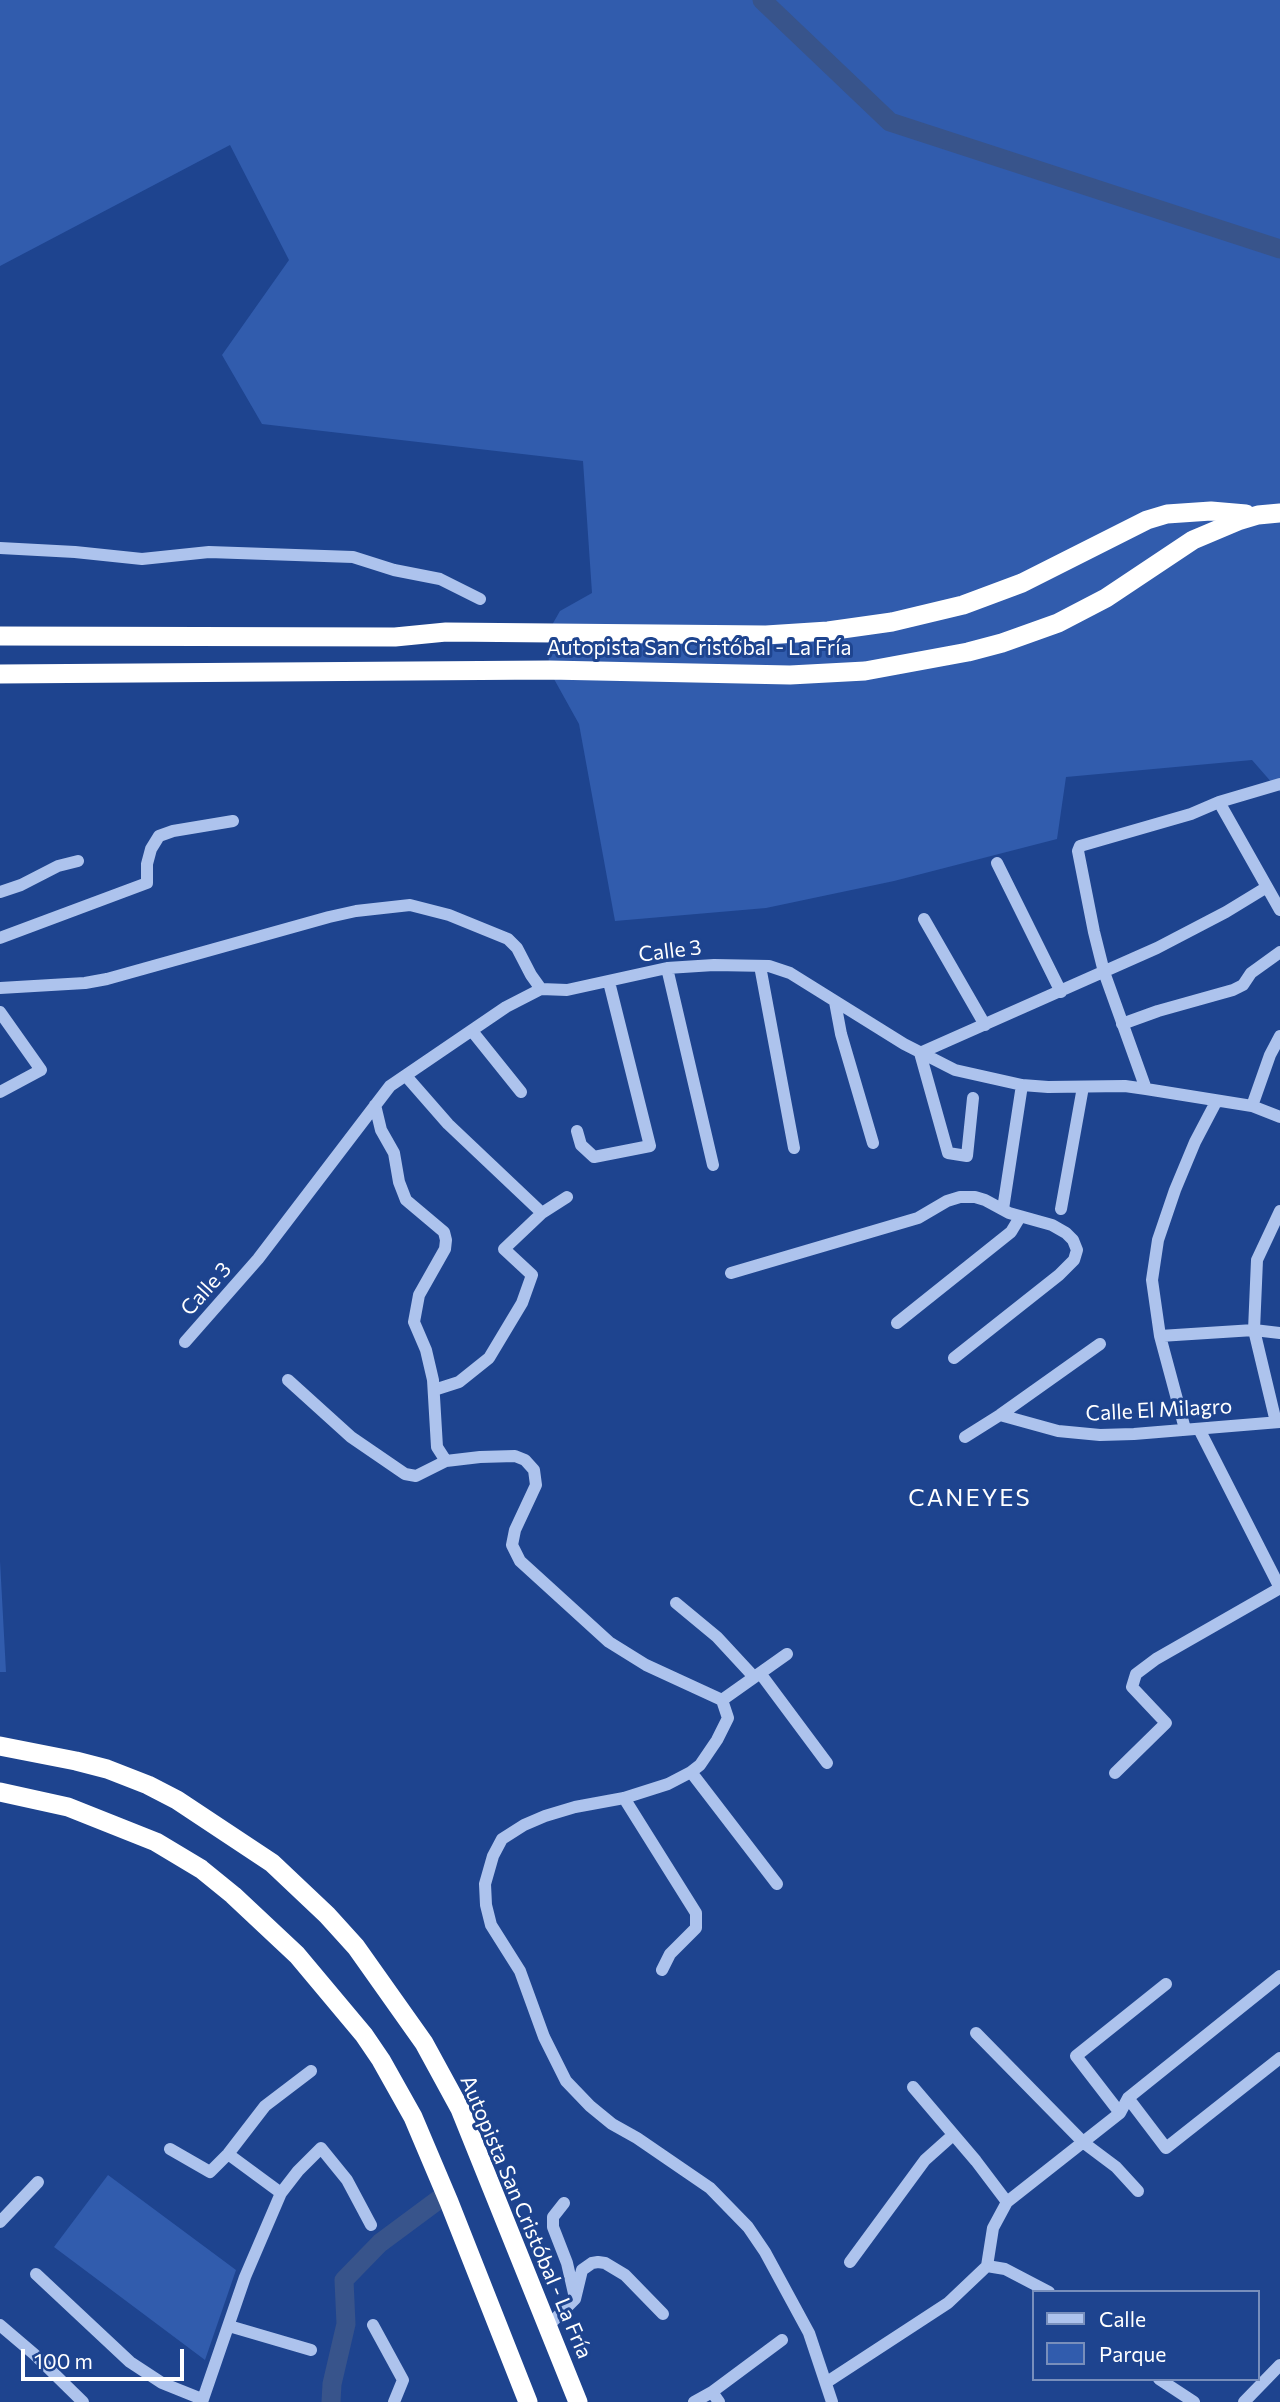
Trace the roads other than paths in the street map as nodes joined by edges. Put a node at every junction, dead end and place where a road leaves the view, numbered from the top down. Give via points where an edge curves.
1 (1280, 513) edge
2 (1258, 515) junction
3 (0, 548) edge
4 (480, 599) dead end
5 (0, 636) edge
6 (0, 674) edge
7 (1280, 784) edge
8 (1219, 802) junction
9 (233, 821) dead end
10 (78, 861) dead end
11 (998, 863) dead end
12 (1266, 887) junction
13 (0, 892) edge
14 (1280, 909) edge
15 (924, 919) dead end
16 (0, 938) edge
17 (1280, 952) edge
18 (760, 966) junction
19 (667, 968) junction
20 (1104, 972) junction
21 (609, 982) junction
22 (0, 988) edge
23 (541, 989) junction
24 (1060, 992) junction
25 (835, 1002) junction
26 (0, 1012) edge
27 (1122, 1024) junction
28 (985, 1025) junction
29 (472, 1031) junction
30 (1280, 1036) edge
31 (920, 1053) junction
32 (406, 1076) junction
33 (1022, 1085) junction
34 (1083, 1087) junction
35 (1146, 1089) junction
36 (0, 1091) edge
37 (521, 1092) dead end
38 (973, 1098) dead end
39 (1216, 1101) junction
40 (375, 1105) junction
41 (1252, 1107) junction
42 (1280, 1117) edge
43 (577, 1131) dead end
44 (873, 1143) dead end
45 (794, 1148) dead end
46 (713, 1165) dead end
47 (568, 1197) dead end
48 (1003, 1209) junction
49 (1061, 1209) dead end
50 (1280, 1211) edge
51 (542, 1213) junction
52 (1020, 1217) junction
53 (731, 1273) dead end
54 (897, 1323) dead end
55 (1254, 1330) junction
56 (1280, 1333) edge
57 (1160, 1336) junction
58 (185, 1342) dead end
59 (1100, 1344) dead end
60 (954, 1358) dead end
61 (288, 1380) dead end
62 (434, 1390) junction
63 (1000, 1415) junction
64 (1278, 1422) edge
65 (1185, 1429) junction
66 (1199, 1429) junction
67 (965, 1437) dead end
68 (446, 1461) junction
69 (1280, 1588) edge
70 (676, 1603) dead end
71 (788, 1654) dead end
72 (757, 1675) junction
73 (722, 1699) junction
74 (0, 1746) edge
75 (827, 1763) dead end
76 (691, 1772) junction
77 (1115, 1773) dead end
78 (0, 1792) edge
79 (624, 1798) junction
80 (777, 1884) dead end
81 (662, 1970) dead end
82 (1280, 1976) edge
83 (1166, 1984) dead end
84 (976, 2032) dead end
85 (1280, 2058) edge
86 (311, 2071) dead end
87 (913, 2087) dead end
88 (1128, 2098) junction
89 (1120, 2113) junction
90 (953, 2135) junction
91 (1084, 2143) junction
92 (170, 2148) dead end
93 (228, 2154) junction
94 (38, 2182) dead end
95 (1139, 2190) dead end
96 (281, 2193) junction
97 (1007, 2202) junction
98 (564, 2203) dead end
99 (0, 2222) edge
100 (371, 2225) dead end
101 (850, 2262) dead end
102 (987, 2266) junction
103 (36, 2274) dead end
104 (1045, 2290) edge
105 (575, 2298) junction
106 (663, 2314) dead end
107 (0, 2325) edge
108 (373, 2325) dead end
109 (229, 2326) junction
110 (548, 2326) junction
111 (782, 2340) dead end
112 (311, 2350) dead end
113 (1280, 2365) edge
114 (1162, 2381) edge
115 (827, 2382) junction
116 (716, 2397) edge
117 (829, 2400) edge
118 (202, 2401) edge
119 (83, 2402) edge
120 (394, 2402) edge
121 (528, 2402) edge
122 (578, 2402) edge
123 (694, 2402) edge
124 (1194, 2402) edge
125 (1244, 2402) edge

1 - 2 highway
2 - 5 highway, Autopista San Cristóbal - La Fría via 1167,514 1022,583 963,605 828,631 766,635
2 - 6 highway, Autopista San Cristóbal - La Fría via 1193,540 1106,598 1058,623 968,652 864,671 790,675 549,670
3 - 4 street via 142,559 209,552 353,557 440,579
7 - 8 street
8 - 12 street
8 - 20 street via 1080,846
9 - 16 street via 159,836 147,864 147,883
10 - 13 street
11 - 24 street
12 - 14 street
12 - 20 street via 1192,930
15 - 28 street
17 - 27 street via 1233,990
18 - 19 street, Calle 3
18 - 25 street, Calle 3 via 790,973
18 - 45 street
19 - 21 street, Calle 3
19 - 46 street
20 - 24 street
20 - 27 street
21 - 23 street, Calle 3 via 567,990
21 - 43 street via 650,1146 594,1157 581,1145
22 - 23 street via 107,979 338,915 410,905 508,939
23 - 29 street, Calle 3
24 - 28 street
25 - 31 street, Calle 3
25 - 44 street
26 - 36 street via 41,1070
27 - 35 street
28 - 31 street
29 - 32 street, Calle 3
29 - 37 street
30 - 41 street
31 - 33 street, Calle 3 via 956,1070
31 - 38 street via 948,1153 967,1156
32 - 40 street, Calle 3 via 390,1086
32 - 51 street via 448,1124
33 - 34 street, Calle 3
33 - 48 street
34 - 35 street, Calle 3
34 - 49 street
35 - 39 street, Calle 3
39 - 41 street, Calle 3
39 - 57 street via 1195,1142 1158,1240 1152,1280
40 - 58 street, Calle 3 via 258,1259
40 - 62 street via 406,1200 444,1231 446,1240 419,1295 414,1322 426,1350
41 - 42 street, Calle 3
47 - 51 street
48 - 52 street
48 - 53 street via 975,1197 960,1197 918,1218
50 - 55 street via 1257,1260
51 - 62 street via 504,1249 531,1275 522,1303 489,1358 459,1382
52 - 54 street via 1011,1232
52 - 60 street via 1062,1229 1075,1244 1076,1258
55 - 56 street
55 - 57 street
55 - 64 street
57 - 65 street
59 - 63 street
61 - 68 street via 351,1437 405,1474 416,1475
62 - 68 street via 434,1434
63 - 65 street, Calle El Milagro via 1080,1434
63 - 67 street
64 - 66 street, Calle El Milagro
65 - 66 street, Calle El Milagro
66 - 69 street
68 - 73 street via 500,1455 525,1460 534,1470 536,1485 515,1530 512,1545 520,1561 609,1642 646,1665
69 - 77 street via 1136,1674 1132,1687 1166,1723
70 - 72 street
71 - 72 street
72 - 73 street
72 - 75 street
73 - 76 street via 728,1718
74 - 110 highway, Autopista San Cristóbal - La Fría via 107,1769 148,1785 204,1816 272,1863 327,1915 418,2032 460,2109
76 - 79 street
76 - 80 street
78 - 121 highway via 68,1807 156,1842 233,1895 314,1974 364,2035 412,2117
79 - 81 street via 696,1913 696,1928 670,1954
79 - 115 street via 545,1816 502,1839 485,1884 491,1925 520,1971 566,2081 612,2124 710,2188 747,2227 809,2333
82 - 88 street
83 - 89 street via 1076,2056
84 - 91 street
85 - 88 street via 1166,2148
86 - 93 street via 265,2106
87 - 90 street
88 - 89 street
89 - 91 street
90 - 97 street
90 - 101 street via 925,2160
91 - 95 street
91 - 97 street
92 - 93 street via 210,2172
93 - 96 street
94 - 99 street
96 - 100 street via 321,2148 347,2180
96 - 109 street
97 - 102 street via 993,2228
98 - 105 street via 553,2217 553,2227
102 - 104 street via 1006,2269
102 - 115 street via 948,2303
103 - 118 street via 130,2362
105 - 106 street via 582,2270 592,2263 605,2263 625,2275
105 - 110 street
107 - 119 street
108 - 120 street via 403,2380
109 - 112 street
109 - 118 street
110 - 122 highway, Autopista San Cristóbal - La Fría
111 - 116 street
113 - 125 street
114 - 124 street
115 - 117 street
116 - 123 street

